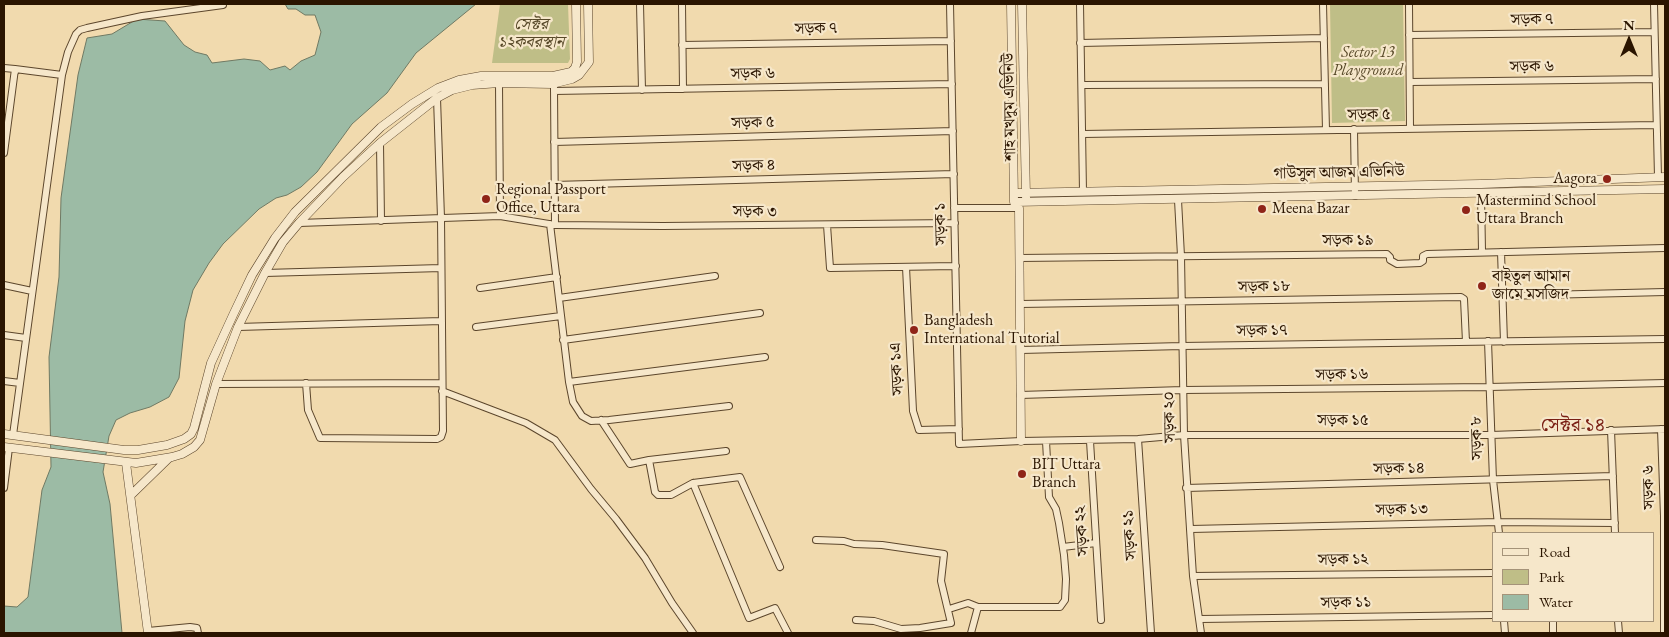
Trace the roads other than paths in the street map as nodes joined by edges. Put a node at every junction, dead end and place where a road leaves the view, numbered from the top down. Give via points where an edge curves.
1 (223, 4) edge
2 (576, 4) edge
3 (588, 4) edge
4 (640, 4) edge
5 (682, 4) edge
6 (950, 4) edge
7 (1011, 4) edge
8 (1022, 4) edge
9 (1080, 4) edge
10 (1323, 4) edge
11 (1409, 4) edge
12 (1654, 4) edge
13 (1654, 32) junction
14 (1410, 35) junction
15 (1324, 38) junction
16 (951, 41) junction
17 (1080, 43) junction
18 (682, 45) junction
19 (4, 68) edge
20 (1012, 69) junction
21 (1023, 69) junction
22 (577, 70) junction
23 (62, 75) junction
24 (1656, 78) junction
25 (1410, 82) junction
26 (499, 83) junction
27 (952, 84) junction
28 (1326, 84) junction
29 (1082, 85) junction
30 (554, 88) junction
31 (683, 89) junction
32 (642, 90) junction
33 (582, 91) junction
34 (437, 98) junction
35 (1656, 125) junction
36 (1410, 128) junction
37 (1354, 129) junction
38 (1326, 130) junction
39 (953, 131) junction
40 (1083, 134) junction
41 (554, 142) junction
42 (380, 143) junction
43 (4, 152) edge
44 (954, 174) junction
45 (1662, 177) edge
46 (554, 185) junction
47 (1355, 187) junction
48 (1665, 189) edge
49 (1083, 192) junction
50 (1014, 193) junction
51 (1026, 193) junction
52 (1481, 194) junction
53 (1355, 196) junction
54 (1178, 200) junction
55 (1020, 204) junction
56 (954, 208) junction
57 (500, 216) junction
58 (440, 218) junction
59 (381, 221) junction
60 (300, 223) junction
61 (955, 223) junction
62 (552, 225) junction
63 (827, 225) junction
64 (1665, 248) edge
65 (1482, 251) junction
66 (1501, 252) junction
67 (1181, 256) junction
68 (1019, 258) junction
69 (956, 266) junction
70 (906, 267) junction
71 (441, 268) junction
72 (265, 273) junction
73 (715, 276) dead end
74 (557, 277) junction
75 (4, 286) edge
76 (480, 288) dead end
77 (32, 290) junction
78 (1665, 292) edge
79 (1503, 296) junction
80 (559, 298) junction
81 (1182, 302) junction
82 (1020, 304) junction
83 (760, 313) dead end
84 (561, 316) junction
85 (441, 321) junction
86 (238, 327) junction
87 (476, 327) dead end
88 (4, 335) edge
89 (26, 338) junction
90 (1665, 339) edge
91 (563, 340) junction
92 (1488, 341) junction
93 (1466, 342) junction
94 (1504, 342) junction
95 (1182, 346) junction
96 (1021, 350) junction
97 (765, 357) dead end
98 (4, 381) edge
99 (569, 382) junction
100 (20, 383) junction
101 (306, 383) junction
102 (442, 383) junction
103 (216, 384) junction
104 (1665, 384) edge
105 (1489, 387) junction
106 (1183, 390) junction
107 (442, 391) junction
108 (1020, 395) junction
109 (729, 406) dead end
110 (601, 420) junction
111 (959, 429) junction
112 (1663, 429) edge
113 (1611, 430) junction
114 (4, 434) edge
115 (1184, 435) junction
116 (1490, 435) junction
117 (17, 436) junction
118 (1138, 439) junction
119 (1021, 440) junction
120 (1090, 440) junction
121 (1046, 441) junction
122 (960, 444) joint
123 (6, 447) edge
124 (20, 449) junction
125 (726, 451) dead end
126 (172, 457) junction
127 (649, 460) junction
128 (123, 462) junction
129 (1613, 476) junction
130 (1493, 480) junction
131 (693, 483) junction
132 (4, 488) edge
133 (1186, 488) junction
134 (131, 495) junction
135 (1665, 516) edge
136 (1499, 522) junction
137 (1615, 523) junction
138 (1191, 529) junction
139 (1499, 532) edge
140 (1615, 532) edge
141 (816, 540) dead end
142 (1096, 543) junction
143 (1063, 547) junction
144 (780, 566) dead end
145 (1492, 573) edge
146 (1193, 576) junction
147 (978, 607) junction
148 (948, 609) junction
149 (1492, 615) edge
150 (1200, 619) junction
151 (856, 620) dead end
152 (1101, 620) dead end
153 (1150, 631) edge
154 (148, 632) edge
155 (198, 633) edge
156 (693, 633) edge
157 (788, 633) edge
158 (971, 633) edge
159 (1201, 633) edge
160 (1664, 633) edge

1 - 23 street via 142,16 80,30 68,52
2 - 22 street
3 - 22 street via 589,62
4 - 32 street
5 - 18 street
6 - 16 street, সড়ক ১
7 - 20 street, শাহ মখদুম এভিনিউ
8 - 21 street, শাহ মখদুম এভিনিউ
9 - 17 street
10 - 15 street
11 - 14 street
12 - 13 street
13 - 14 street, সড়ক ৭
13 - 24 street
14 - 25 street
15 - 17 street
15 - 28 street
16 - 18 street, সড়ক ৭
16 - 27 street, সড়ক ১
17 - 29 street
18 - 31 street
19 - 43 street via 15,70
20 - 21 street
20 - 50 street, শাহ মখদুম এভিনিউ
21 - 51 street, শাহ মখদুম এভিনিউ
22 - 30 street
22 - 33 street
22 - 117 street via 553,76 459,80 438,88 381,127 295,212 275,238 252,275 211,363 194,428 184,439 138,450 124,450
23 - 43 street via 15,70
23 - 77 street
24 - 25 street, সড়ক ৬
24 - 35 street
25 - 36 street
26 - 30 street
26 - 34 street via 472,85
26 - 57 street
27 - 31 street, সড়ক ৬
27 - 39 street, সড়ক ১
28 - 29 street
28 - 38 street
29 - 40 street
30 - 33 street, সড়ক ৬
30 - 41 street
31 - 32 street, সড়ক ৬
32 - 33 street, সড়ক ৬
34 - 42 street
34 - 58 street
35 - 36 street, সড়ক ৫
35 - 45 street
36 - 37 street, সড়ক ৫
37 - 38 street, সড়ক ৫
37 - 47 street
38 - 40 street, সড়ক ৫
39 - 41 street, সড়ক ৫
39 - 44 street, সড়ক ১
40 - 49 street
41 - 46 street
42 - 59 street
42 - 60 street
44 - 46 street, সড়ক ৪
44 - 56 street, সড়ক ১
45 - 47 street, গাউসুল আজম এভিনিউ
46 - 62 street
47 - 49 street, গাউসুল আজম এভিনিউ
47 - 53 street
48 - 52 street, গাউসুল আজম এভিনিউ
49 - 51 street, গাউসুল আজম এভিনিউ
50 - 51 street, গাউসুল আজম এভিনিউ
50 - 55 street, শাহ মখদুম এভিনিউ
51 - 55 street, শাহ মখদুম এভিনিউ
52 - 53 street, গাউসুল আজম এভিনিউ
52 - 65 street
53 - 54 street, গাউসুল আজম এভিনিউ
54 - 55 street, গাউসুল আজম এভিনিউ
54 - 67 street, সড়ক ২০
55 - 56 street
55 - 68 street, শাহ মখদুম এভিনিউ
56 - 61 street, সড়ক ১
57 - 58 street, সড়ক ৩
57 - 62 street, সড়ক ৩
58 - 59 street, সড়ক ৩
58 - 71 street
59 - 60 street, সড়ক ৩
60 - 72 street via 283,242
61 - 63 street, সড়ক ৩
61 - 69 street, সড়ক ১
62 - 63 street, সড়ক ৩
62 - 74 street
63 - 70 street via 830,268
64 - 66 street, সড়ক ১৯
65 - 66 street, সড়ক ১৯
65 - 67 street, সড়ক ১৯ via 1427,254 1420,263 1397,264 1387,254
66 - 79 street
67 - 68 street, সড়ক ১৯
67 - 81 street, সড়ক ২০
68 - 82 street, শাহ মখদুম এভিনিউ
69 - 70 street
69 - 111 street, সড়ক ১
70 - 111 street, সড়ক ১এ via 913,411 919,430
71 - 72 street
71 - 85 street
72 - 86 street
73 - 80 street
74 - 76 street
74 - 80 street
75 - 77 street
77 - 89 street
78 - 79 street
79 - 94 street
80 - 84 street
81 - 82 street, সড়ক ১৮
81 - 93 street, সড়ক ১৮ via 1461,297 1464,299
81 - 95 street, সড়ক ২০
82 - 96 street, শাহ মখদুম এভিনিউ
83 - 91 street
84 - 87 street
84 - 91 street
85 - 86 street
85 - 102 street
86 - 103 street
88 - 89 street
89 - 100 street
90 - 94 street, সড়ক ১৭
91 - 99 street
92 - 93 street, সড়ক ১৭
92 - 94 street, সড়ক ১৭
92 - 105 street, সড়ক ৮
93 - 95 street, সড়ক ১৭
95 - 96 street, সড়ক ১৭
95 - 106 street, সড়ক ২০
96 - 108 street, শাহ মখদুম এভিনিউ
97 - 99 street
98 - 100 street
99 - 110 street via 573,402 582,416 591,421
100 - 117 street
101 - 102 street
101 - 103 street
101 - 107 street via 308,410 320,438 441,438
102 - 107 street
103 - 126 street via 200,440 194,447
104 - 105 street, সড়ক ১৬
105 - 106 street, সড়ক ১৬
105 - 116 street, সড়ক ৮
106 - 108 street, সড়ক ১৬
106 - 115 street, সড়ক ২০
107 - 156 street via 526,423 556,440 645,558
108 - 119 street, শাহ মখদুম এভিনিউ
109 - 110 street
110 - 127 street via 630,464
111 - 122 street, সড়ক ১
112 - 113 street, সড়ক ১৫
112 - 135 street, সড়ক ৬
113 - 116 street, সড়ক ১৫
113 - 129 street
114 - 117 street
115 - 116 street, সড়ক ১৫
115 - 118 street, সড়ক ১৫
115 - 133 street, সড়ক ২০
116 - 130 street, সড়ক ৮
117 - 124 street
118 - 120 street, সড়ক ১৫
118 - 153 street, সড়ক ২১
119 - 121 street, সড়ক ১৫
119 - 122 street, সড়ক ১৫
120 - 121 street, সড়ক ১৫
120 - 142 street, সড়ক ২২
121 - 143 street via 1049,498 1056,509
123 - 124 street
123 - 132 street
124 - 128 street
125 - 127 street
126 - 128 street
126 - 134 street
127 - 131 street via 658,495 670,495
128 - 134 street
129 - 130 street, সড়ক ১৪
129 - 137 street
130 - 133 street, সড়ক ১৪
130 - 136 street, সড়ক ৮
131 - 144 street via 740,477
131 - 157 street via 749,618 775,608
133 - 138 street, সড়ক ২০
134 - 154 street
135 - 160 street, সড়ক ৬
136 - 137 street, সড়ক ১৩
136 - 138 street, সড়ক ১৩
136 - 139 street, সড়ক ৮
137 - 140 street
138 - 146 street, সড়ক ২০
141 - 148 street via 944,554 941,580
142 - 143 street
142 - 152 street, সড়ক ২২
143 - 147 street via 1066,579 1060,608
145 - 146 street, সড়ক ১২
146 - 150 street, সড়ক ২০
147 - 148 street via 968,603
147 - 158 street
148 - 151 street via 950,623 920,628 901,629 874,621
149 - 150 street, সড়ক ১১
150 - 159 street, সড়ক ২০
154 - 155 street via 190,627 197,628

